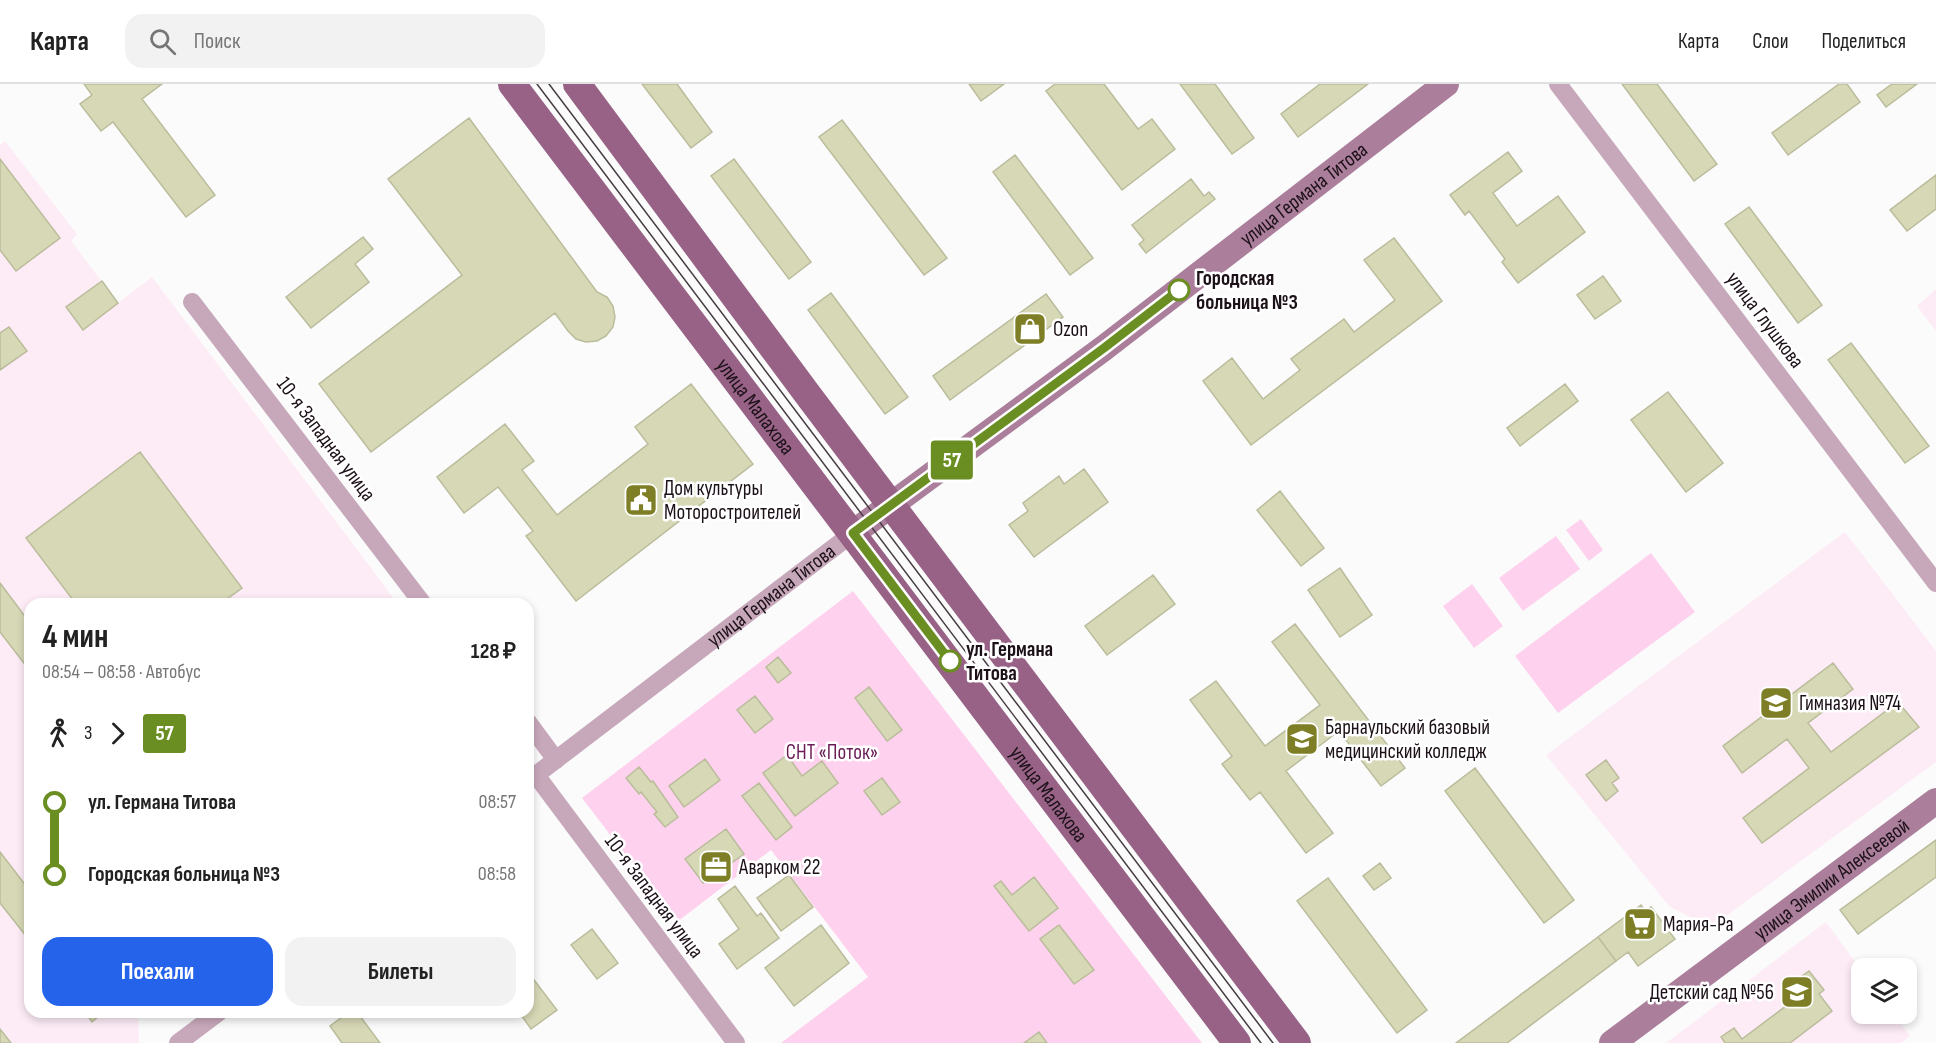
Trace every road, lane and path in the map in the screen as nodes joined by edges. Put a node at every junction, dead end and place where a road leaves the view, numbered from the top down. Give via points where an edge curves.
1 (512, 84) edge
2 (577, 84) edge
3 (1446, 84) edge
4 (1558, 84) edge
5 (192, 302) dead end
6 (891, 505) junction
7 (853, 533) junction
8 (1936, 583) edge
9 (418, 598) edge
10 (534, 730) edge
11 (556, 760) junction
12 (534, 776) edge
13 (534, 781) edge
14 (1936, 801) edge
15 (211, 1018) edge
16 (178, 1043) edge
17 (736, 1043) edge
18 (1237, 1043) edge
19 (1297, 1043) edge
20 (1612, 1043) edge

1 - 7 main road, улица Малахова
2 - 6 main road
3 - 6 street, улица Германа Титова via 1104,348
4 - 8 street, улица Глушкова
5 - 9 street, 10-я Западная улица
6 - 7 street, улица Германа Титова
6 - 19 main road
7 - 11 street, улица Германа Титова
7 - 18 main road, улица Малахова
10 - 11 street
11 - 12 street, улица Германа Титова
13 - 17 street, 10-я Западная улица
14 - 20 street, улица Эмилии Алексеевой
15 - 16 street

